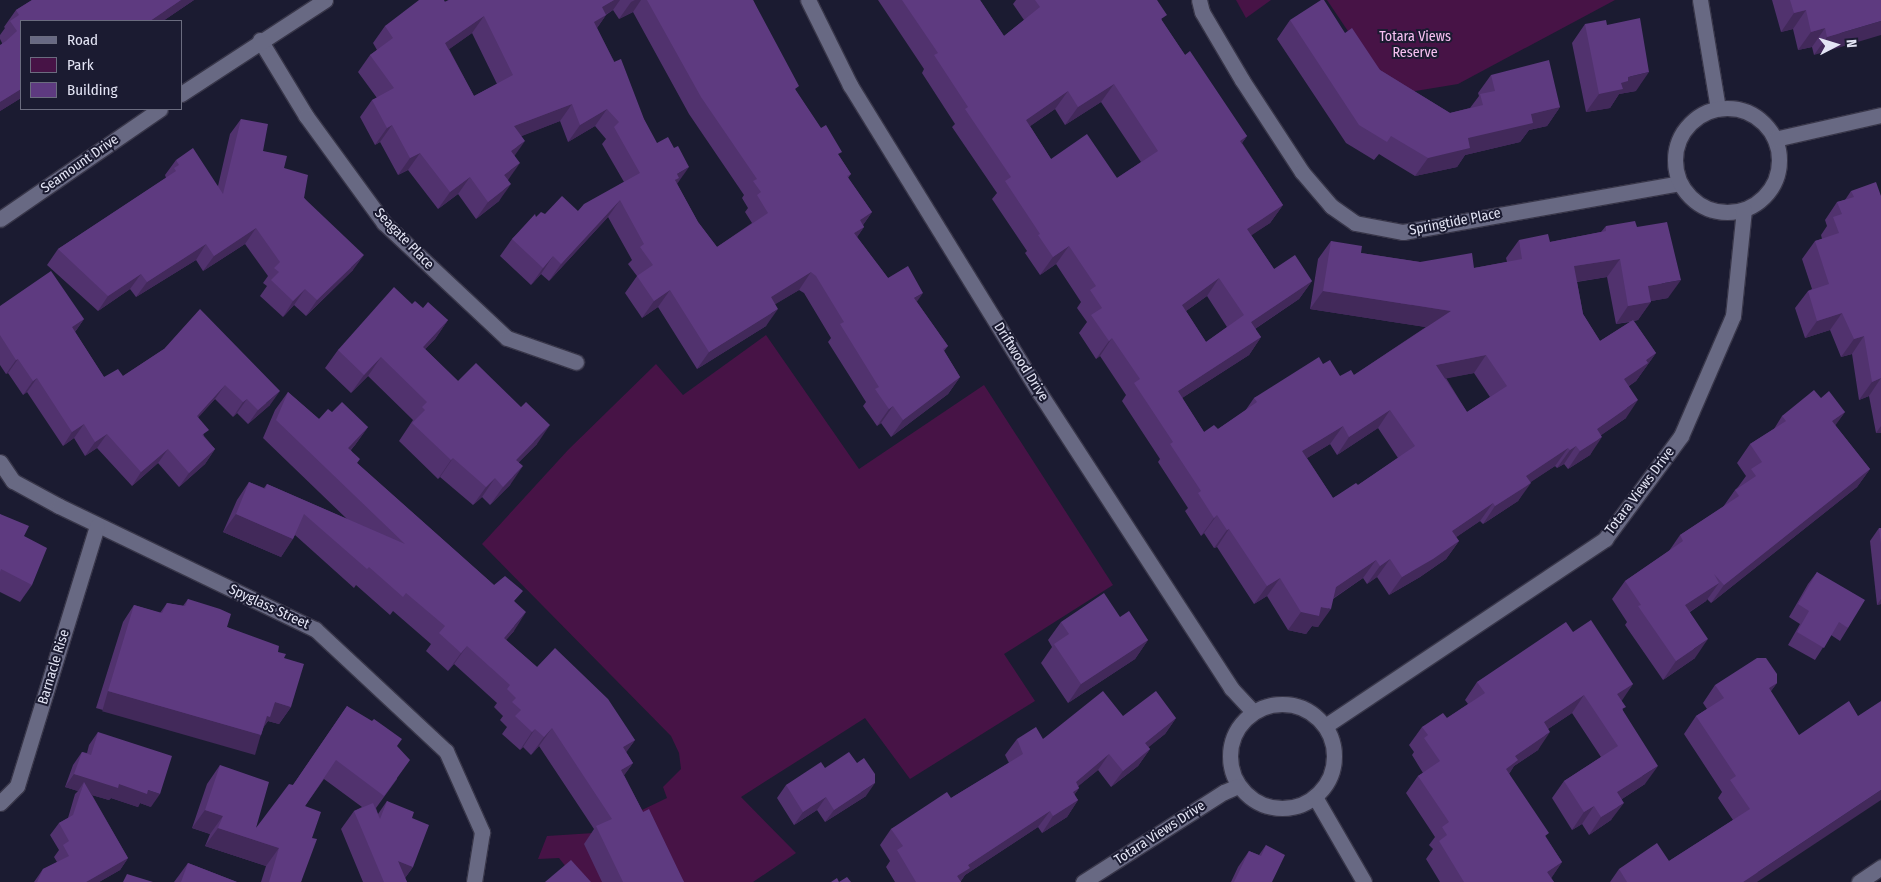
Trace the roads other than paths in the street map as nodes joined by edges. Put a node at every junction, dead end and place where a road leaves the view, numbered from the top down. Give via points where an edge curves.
1 (325, 0) edge
2 (808, 0) edge
3 (1199, 0) edge
4 (1700, 0) edge
5 (260, 40) junction
6 (182, 93) edge
7 (1718, 109) junction
8 (159, 110) edge
9 (1881, 115) edge
10 (1775, 139) junction
11 (1680, 183) junction
12 (1744, 210) junction
13 (0, 219) edge
14 (576, 362) dead end
15 (0, 462) edge
16 (97, 526) junction
17 (1253, 712) junction
18 (1325, 726) junction
19 (1238, 786) junction
20 (1314, 797) junction
21 (0, 803) edge
22 (1881, 867) edge
23 (474, 882) edge
24 (1083, 882) edge
25 (1364, 882) edge
26 (1858, 882) edge

1 - 5 street
2 - 17 street, Driftwood Drive via 850,85 1039,392 1231,688
3 - 11 street, Springtide Place via 1202,12 1242,80 1302,172 1331,206 1356,223 1403,232
4 - 7 street
5 - 6 street
5 - 14 street, Seagate Place via 306,116 384,223 507,338
7 - 10 street via 1750,113 1765,124
7 - 11 street via 1701,115 1687,127 1678,142 1676,172
8 - 13 street, Seamount Drive
9 - 10 street
10 - 12 street via 1780,161 1776,179 1760,202
11 - 12 street via 1690,198 1702,207 1719,213
12 - 18 street, Totara Views Drive via 1733,316 1682,436 1605,539
15 - 16 street, Spyglass Street via 13,481
16 - 21 street, Barnacle Rise via 17,786
16 - 23 street, Spyglass Street via 315,629 446,752 482,832
17 - 18 street via 1268,705 1284,703 1314,714
17 - 19 street via 1243,721 1230,746 1232,773
18 - 20 street via 1332,740 1332,771
19 - 20 street via 1250,798 1266,806 1283,809
19 - 24 street, Totara Views Drive
20 - 25 street
22 - 26 street

